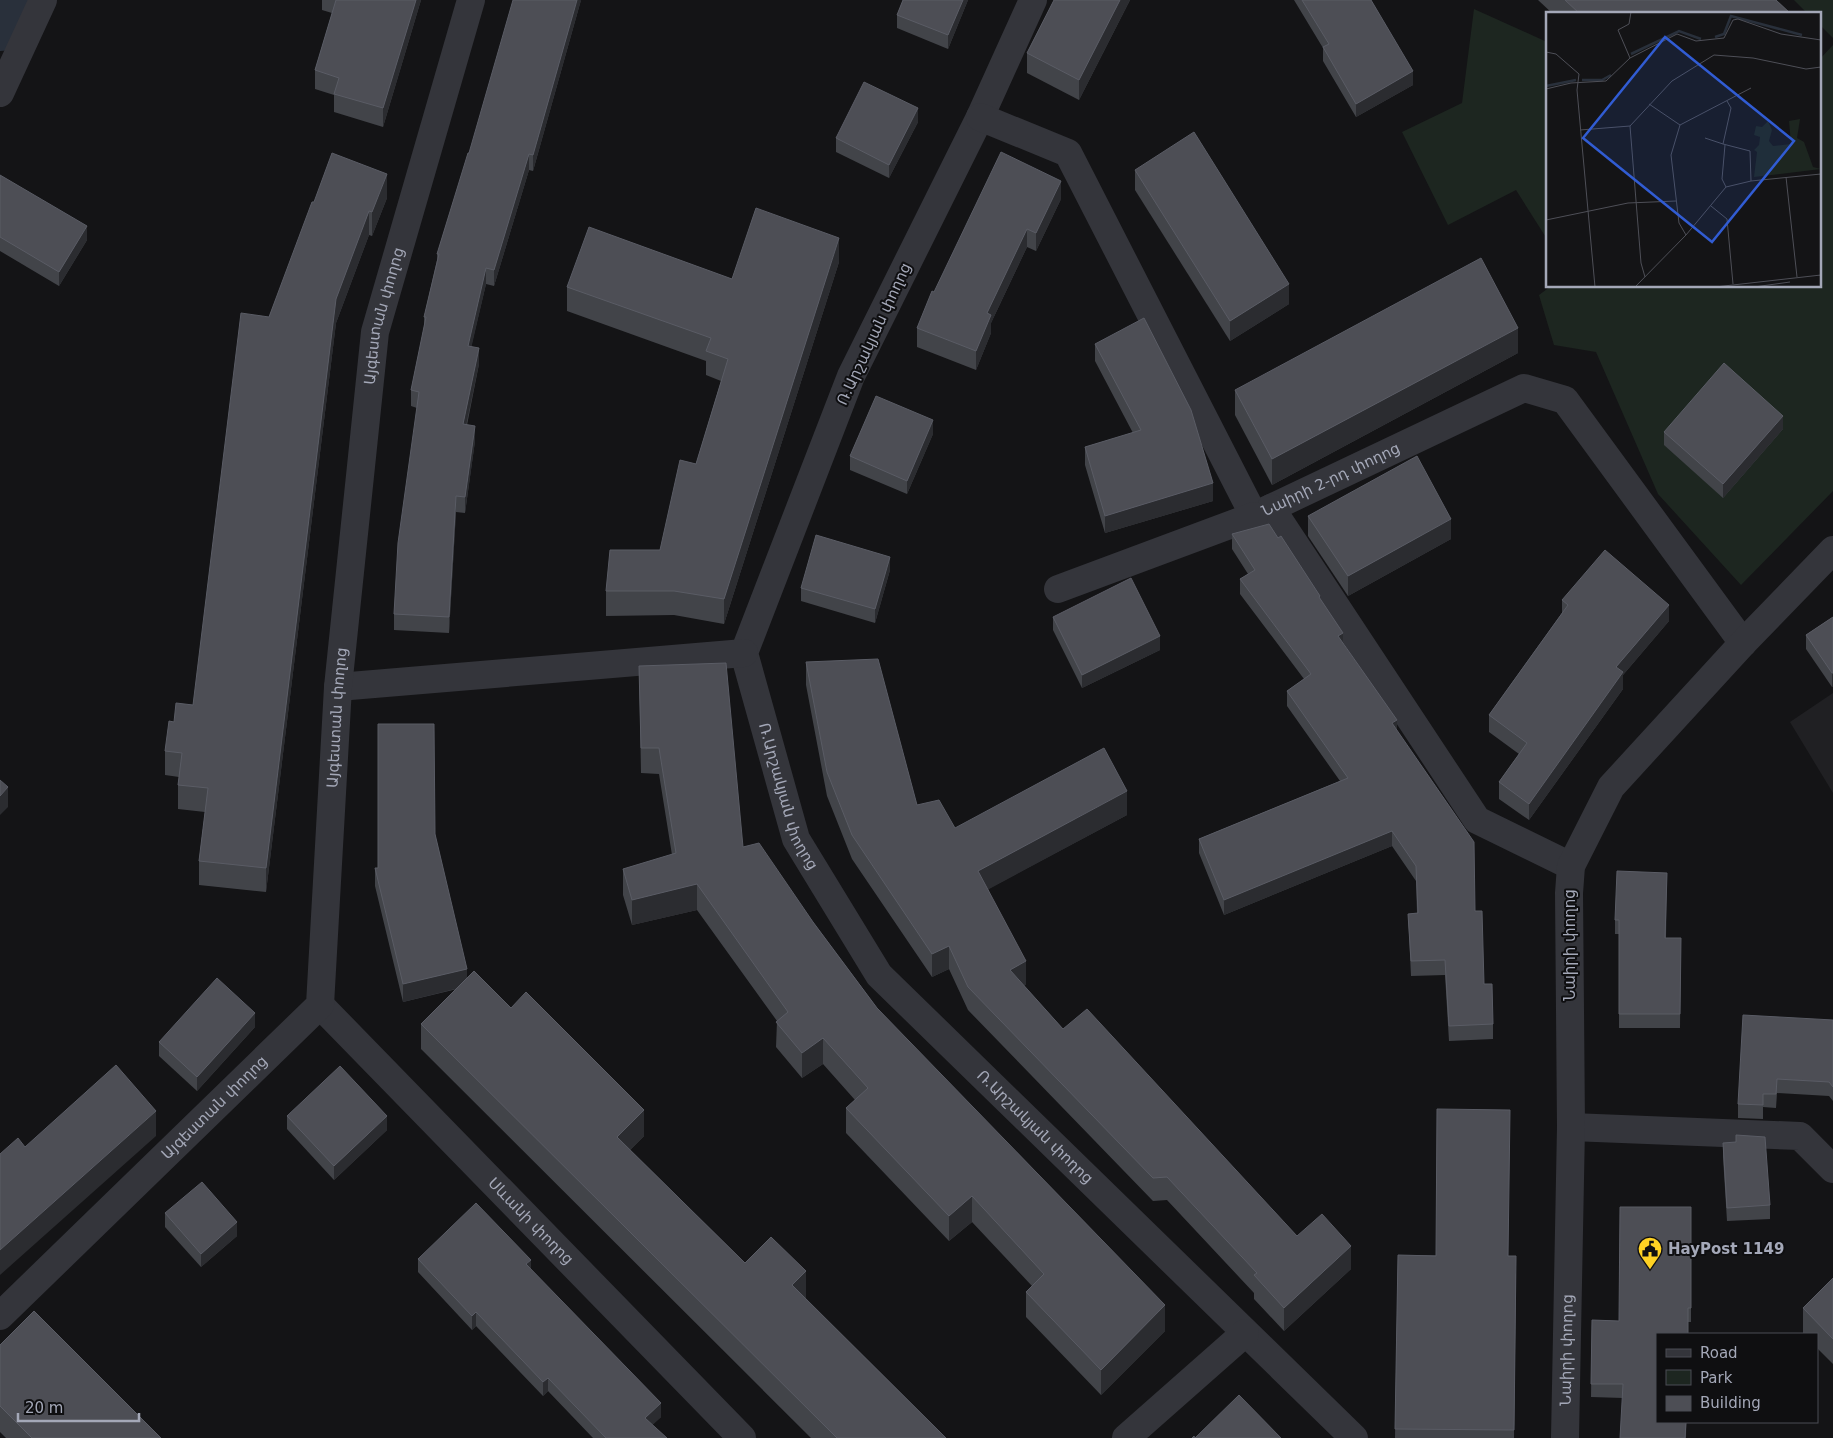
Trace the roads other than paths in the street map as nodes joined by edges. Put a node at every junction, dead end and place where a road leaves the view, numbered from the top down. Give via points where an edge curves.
1 (43, 0) edge
2 (471, 0) edge
3 (1033, 0) edge
4 (0, 93) edge
5 (980, 116) junction
6 (1262, 512) junction
7 (1833, 550) edge
8 (1058, 589) dead end
9 (1743, 643) junction
10 (744, 653) junction
11 (338, 687) junction
12 (1571, 866) junction
13 (320, 1005) junction
14 (1571, 1127) junction
15 (1833, 1169) edge
16 (0, 1316) edge
17 (1245, 1333) junction
18 (742, 1438) edge
19 (1126, 1438) edge
20 (1354, 1438) edge
21 (1565, 1438) edge

1 - 4 street
2 - 11 street, Այգեստան փողոց via 375,332
3 - 5 street, Ռ.Արշակյան փողոց
5 - 6 street, Նաիրի 2-րդ փողոց via 1068,153
5 - 10 street, Ռ.Արշակյան փողոց via 851,376
6 - 8 street
6 - 9 street, Նաիրի 2-րդ փողոց via 1524,388 1565,400
6 - 12 street via 1477,820
7 - 9 street, Նաիրի փողոց
9 - 12 street, Նաիրի փողոց via 1611,787
10 - 11 street
10 - 17 street, Ռ.Արշակյան փողոց via 796,839 879,975
11 - 13 street, Այգեստան փողոց
12 - 14 street, Նաիրի փողոց
13 - 16 street, Այգեստան փողոց
13 - 18 street, Սևանի փողոց
14 - 15 street via 1800,1136
14 - 21 street, Նաիրի փողոց
17 - 19 street
17 - 20 street, Ռ.Արշակյան փողոց

